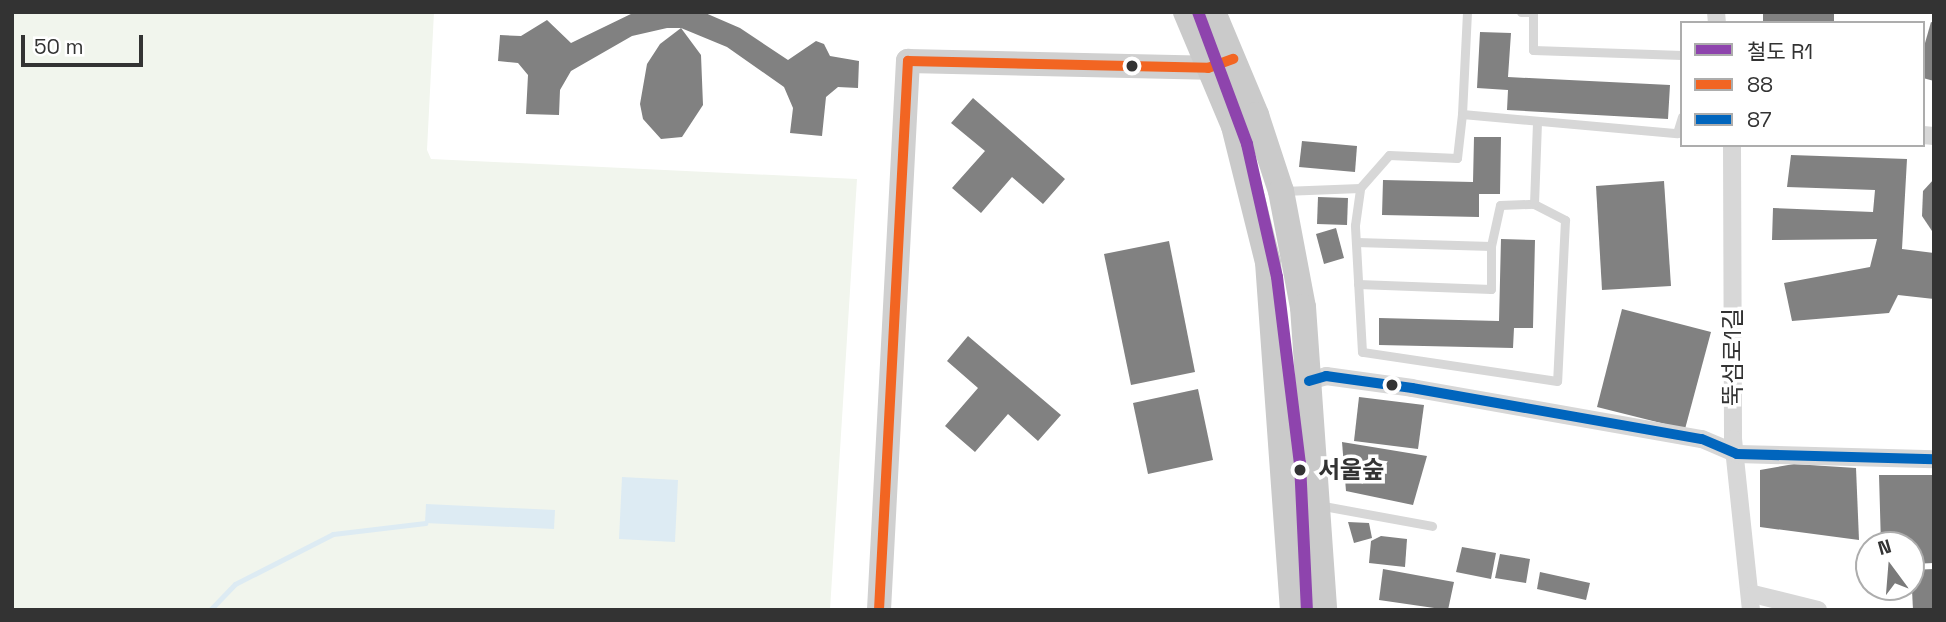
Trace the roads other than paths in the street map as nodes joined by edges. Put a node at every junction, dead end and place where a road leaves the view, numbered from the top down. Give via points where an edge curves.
1 (1186, 12) edge
2 (1213, 12) edge
3 (1467, 12) edge
4 (1521, 12) edge
5 (1680, 55) edge
6 (1221, 64) junction
7 (1462, 114) junction
8 (1537, 121) junction
9 (1680, 123) edge
10 (1732, 147) edge
11 (1360, 188) junction
12 (1281, 191) junction
13 (1534, 204) junction
14 (1356, 242) junction
15 (1491, 246) junction
16 (1358, 284) junction
17 (1309, 381) junction
18 (1737, 454) junction
19 (1934, 459) edge
20 (1317, 504) junction
21 (1432, 526) dead end
22 (1752, 602) edge
23 (879, 610) edge
24 (1293, 610) edge
25 (1324, 610) edge
26 (1818, 610) edge

1 - 6 main road
2 - 6 main road
3 - 7 lane
4 - 5 lane via 1533,12 1533,50
6 - 12 main road
6 - 23 street via 908,61
6 - 24 main road via 1268,262
7 - 8 lane
7 - 11 lane via 1457,158 1389,155
8 - 9 lane via 1677,133
8 - 13 lane
10 - 18 street, 뚝섬로1길 via 1733,439
11 - 12 lane
11 - 14 lane
12 - 17 main road via 1303,307
13 - 15 lane via 1500,205
13 - 16 lane via 1565,220 1557,381 1362,352
14 - 15 lane
14 - 16 lane
15 - 16 lane via 1491,289
17 - 18 street via 1326,376 1412,387 1702,439
17 - 20 main road
18 - 19 street
18 - 22 street, 뚝섬로1길
20 - 21 lane
20 - 25 main road
22 - 26 street

